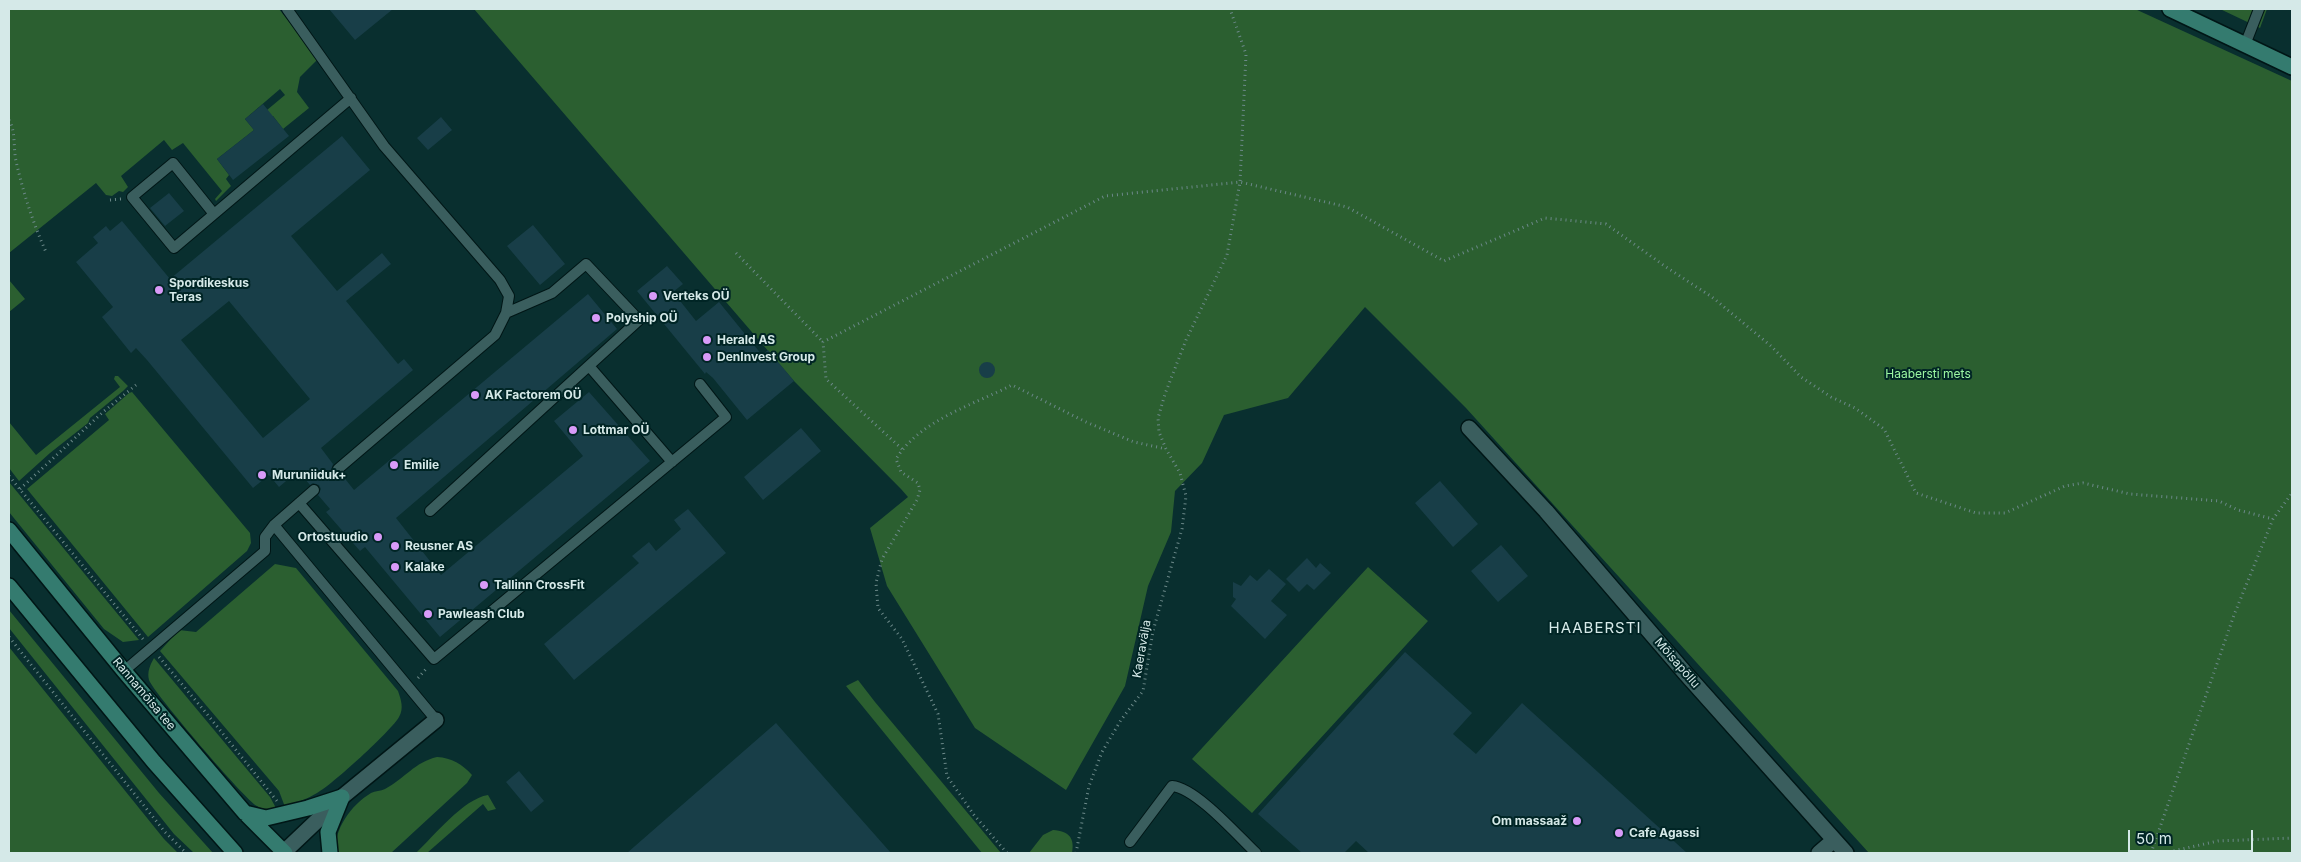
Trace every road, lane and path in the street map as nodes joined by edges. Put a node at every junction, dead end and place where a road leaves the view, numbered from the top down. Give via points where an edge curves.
1 (287, 9) edge
2 (1230, 9) edge
3 (2170, 9) edge
4 (2259, 9) edge
5 (2246, 45) junction
6 (2291, 63) edge
7 (351, 98) junction
8 (9, 120) edge
9 (1240, 182) junction
10 (214, 214) junction
11 (46, 252) dead end
12 (736, 253) dead end
13 (506, 314) junction
14 (823, 342) junction
15 (589, 366) junction
16 (700, 384) dead end
17 (136, 385) dead end
18 (1469, 428) dead end
19 (902, 449) junction
20 (1166, 449) junction
21 (672, 462) junction
22 (338, 469) dead end
23 (9, 476) edge
24 (20, 489) junction
25 (314, 490) dead end
26 (2292, 492) edge
27 (299, 503) junction
28 (430, 511) dead end
29 (2273, 519) junction
30 (274, 525) junction
31 (9, 530) edge
32 (9, 586) edge
33 (14, 597) edge
34 (9, 637) edge
35 (142, 638) dead end
36 (157, 655) dead end
37 (434, 659) junction
38 (124, 671) junction
39 (409, 688) junction
40 (436, 720) joint
41 (342, 797) junction
42 (281, 807) dead end
43 (246, 813) junction
44 (2292, 838) edge
45 (1834, 840) junction
46 (1130, 842) dead end
47 (186, 853) edge
48 (235, 853) edge
49 (284, 853) edge
50 (330, 853) edge
51 (1007, 853) edge
52 (1076, 853) edge
53 (1256, 853) edge
54 (1819, 853) edge
55 (1846, 853) edge
56 (2151, 853) edge
57 (2164, 853) edge

1 - 7 lane
2 - 9 path via 1246,54
3 - 5 main road
4 - 5 lane
5 - 6 main road
7 - 10 lane
7 - 13 lane via 384,146 500,280 509,296
8 - 11 path via 13,126 16,159 27,205
9 - 14 path via 1105,196
9 - 20 path via 1227,255 1186,340 1158,418 1159,432
9 - 29 path via 1347,207 1444,262 1545,218 1606,224 1712,297 1771,346 1801,377 1884,429 1916,493 1976,513 2005,513 2066,486 2083,483 2130,494 2219,501 2238,510
10 - 10 lane via 174,248 132,197 173,163
12 - 14 path
13 - 15 lane via 552,293 586,264 639,320
13 - 22 lane via 495,335
14 - 19 path via 826,379
15 - 21 lane
15 - 28 lane
16 - 21 lane via 726,417
17 - 24 path
18 - 45 street, Mõisapõllu via 1546,511
19 - 20 path via 928,426 1012,385 1134,442
19 - 51 path via 896,459 901,472 918,483 920,490 882,558 876,583 878,608 902,639 938,714 947,776 974,815
20 - 52 path, Kaeravälja via 1180,473 1186,496 1182,529 1152,632 1143,691 1102,752 1088,786
21 - 37 lane
23 - 24 path
24 - 35 path
25 - 27 lane
26 - 29 path
27 - 30 lane
27 - 37 lane
29 - 56 path via 2234,616
30 - 38 lane via 265,537 265,551
30 - 39 lane
31 - 38 main road, Rannamõisa tee
32 - 33 main road
33 - 48 main road
34 - 47 path
36 - 42 path
37 - 39 path
38 - 43 main road, Rannamõisa tee
39 - 40 lane
40 - 41 street
41 - 43 main road via 266,818
41 - 49 street
41 - 50 main road via 328,832
43 - 49 main road, Rannamõisa tee
44 - 57 path via 2218,841
45 - 54 street
45 - 55 street, Mõisapõllu
46 - 53 lane via 1172,786 1182,787 1194,796

